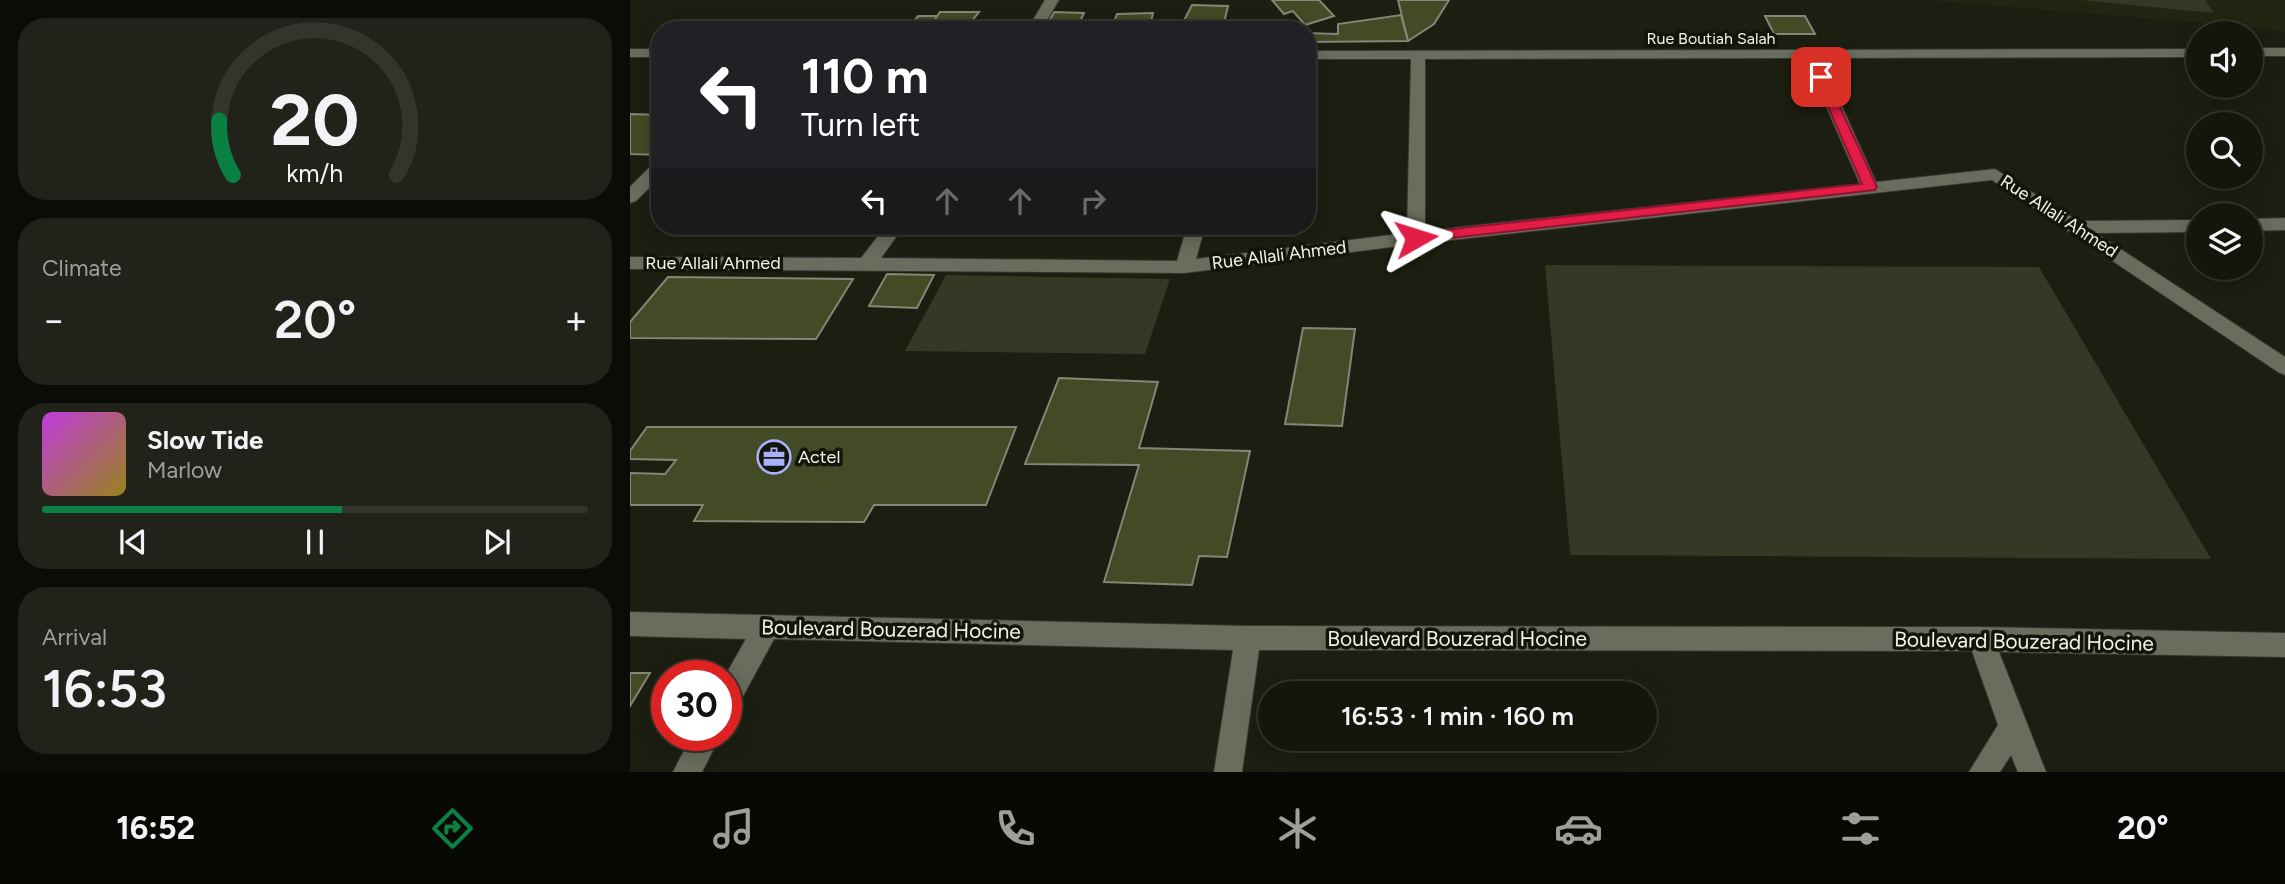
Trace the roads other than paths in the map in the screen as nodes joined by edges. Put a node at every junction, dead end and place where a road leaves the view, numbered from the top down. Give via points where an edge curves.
1 (1052, 0) edge
2 (1039, 21) edge
3 (630, 52) edge
4 (2263, 52) edge
5 (2285, 52) edge
6 (651, 53) edge
7 (2186, 53) edge
8 (1316, 55) edge
9 (1811, 55) junction
10 (1418, 56) junction
11 (651, 176) edge
12 (1870, 187) junction
13 (630, 197) edge
14 (2263, 225) edge
15 (2285, 225) edge
16 (2186, 226) edge
17 (2076, 227) junction
18 (888, 235) edge
19 (1193, 235) edge
20 (1416, 238) junction
21 (630, 263) edge
22 (867, 264) junction
23 (1184, 267) junction
24 (2285, 367) edge
25 (630, 624) edge
26 (767, 626) junction
27 (1248, 638) junction
28 (1981, 639) junction
29 (2285, 645) edge
30 (742, 671) edge
31 (2013, 727) junction
32 (698, 751) edge
33 (687, 772) edge
34 (1228, 772) edge
35 (1983, 772) edge
36 (2032, 772) edge

1 - 2 street
3 - 6 street
4 - 5 street
7 - 9 street, Rue Boutiah Salah
8 - 10 street, Rue Boutiah Salah
9 - 10 street, Rue Boutiah Salah
9 - 12 street
10 - 20 street
11 - 13 street
12 - 17 street, Rue Allali Ahmed via 1995,174
12 - 20 street, Rue Allali Ahmed
14 - 15 street
16 - 17 street
17 - 24 street, Rue Allali Ahmed
18 - 22 street
19 - 23 street
20 - 23 street, Rue Allali Ahmed
21 - 22 street, Rue Allali Ahmed
22 - 23 street, Rue Allali Ahmed
25 - 26 street, Boulevard Bouzerad Hocine
26 - 27 street, Boulevard Bouzerad Hocine
26 - 30 street
27 - 28 street, Boulevard Bouzerad Hocine
27 - 34 street
28 - 29 street, Boulevard Bouzerad Hocine
28 - 31 street
31 - 35 street
31 - 36 street
32 - 33 street

